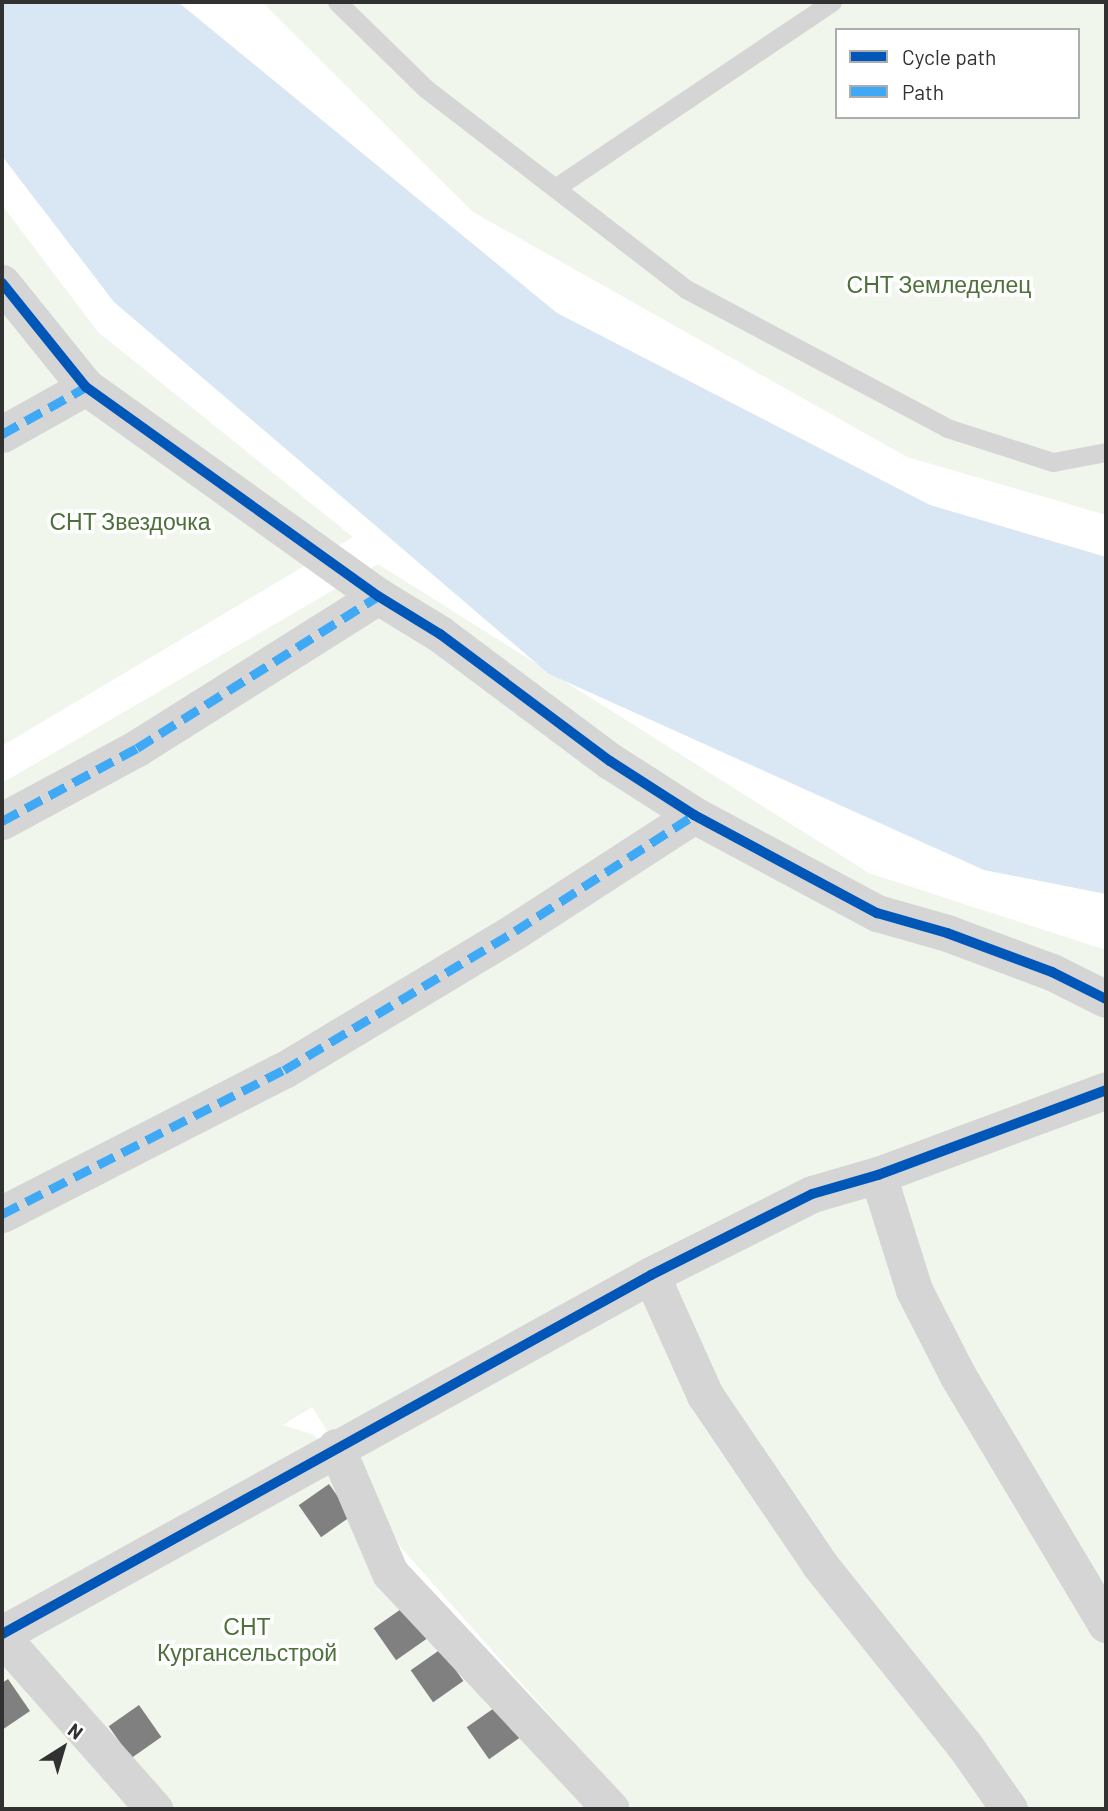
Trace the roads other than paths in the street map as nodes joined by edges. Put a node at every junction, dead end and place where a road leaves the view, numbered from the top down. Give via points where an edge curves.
1 (337, 2) edge
2 (832, 2) edge
3 (555, 188) junction
4 (2, 284) edge
5 (86, 387) junction
6 (2, 434) edge
7 (1106, 452) edge
8 (379, 596) junction
9 (694, 815) junction
10 (2, 821) edge
11 (1106, 999) edge
12 (1106, 1090) edge
13 (878, 1175) junction
14 (2, 1214) edge
15 (650, 1275) junction
16 (336, 1447) junction
17 (1106, 1624) edge
18 (2, 1636) edge
19 (154, 1809) edge
20 (611, 1809) edge
21 (1009, 1809) edge

1 - 3 lane via 425,88
2 - 3 lane
3 - 7 lane via 686,289 947,428 1054,462
4 - 5 street
5 - 6 street
5 - 8 street
8 - 9 street via 440,634 610,761
8 - 10 street via 137,748
9 - 11 street via 877,913 973,943
9 - 14 street via 515,931 284,1070
12 - 13 street
13 - 15 street via 812,1194
13 - 17 street via 914,1290 958,1376
15 - 16 street via 422,1404
15 - 21 street via 705,1395 820,1565 965,1745
16 - 18 street
16 - 20 street via 390,1573
18 - 19 street

